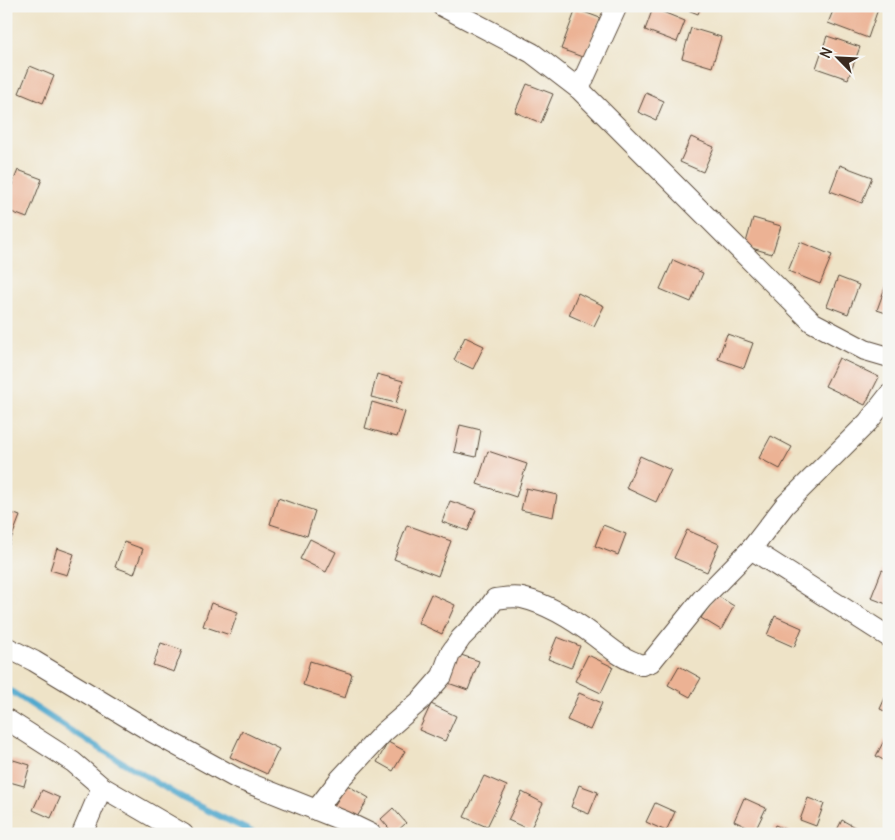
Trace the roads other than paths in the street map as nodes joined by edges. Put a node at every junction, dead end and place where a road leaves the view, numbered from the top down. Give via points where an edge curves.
1 (442, 6) edge
2 (617, 6) edge
3 (579, 89) junction
4 (889, 357) edge
5 (889, 395) edge
6 (751, 549) junction
7 (889, 637) edge
8 (6, 647) edge
9 (6, 719) edge
10 (102, 787) junction
11 (316, 810) junction
12 (82, 834) edge
13 (184, 834) edge
14 (371, 834) edge

1 - 3 street via 532,53
2 - 3 street
3 - 4 street via 812,322 865,350
5 - 6 street via 868,422 785,505
6 - 7 street
6 - 11 street via 702,599 651,662 642,665 614,652 547,607 520,598 495,598 450,654 442,676 358,759
8 - 11 street via 236,778
9 - 10 street via 73,762
10 - 12 street
10 - 13 street
11 - 14 street

